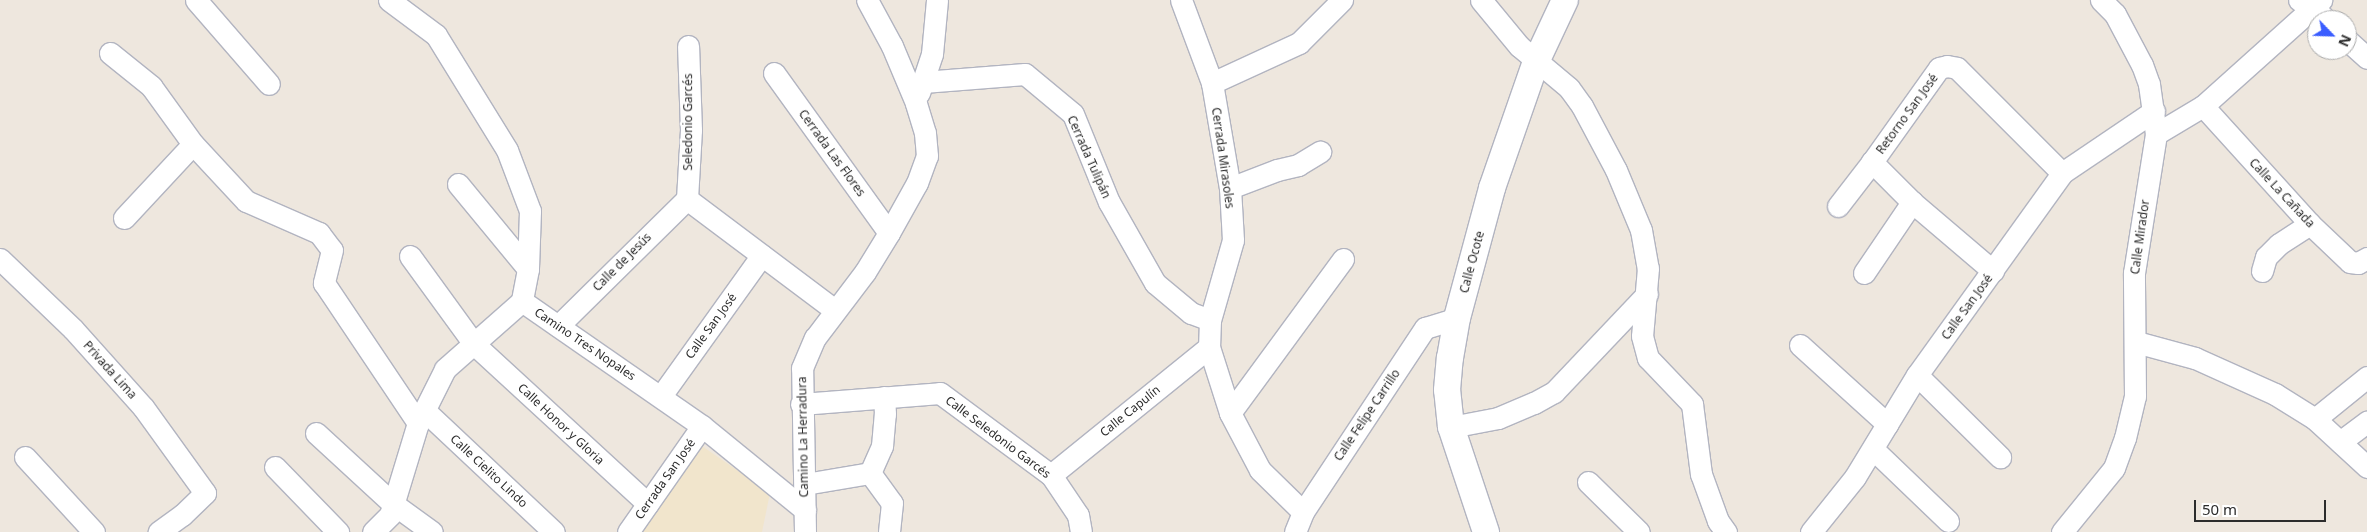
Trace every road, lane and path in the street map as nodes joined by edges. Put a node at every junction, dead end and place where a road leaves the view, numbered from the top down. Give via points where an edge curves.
1 (196, 0) edge
2 (389, 0) edge
3 (867, 0) edge
4 (937, 0) edge
5 (1181, 0) edge
6 (1342, 0) edge
7 (1481, 0) edge
8 (1565, 0) edge
9 (2111, 5) edge
10 (2315, 7) edge
11 (688, 46) dead end
12 (2357, 49) edge
13 (110, 53) dead end
14 (2367, 58) edge
15 (1536, 62) junction
16 (774, 72) dead end
17 (923, 82) junction
18 (1212, 83) junction
19 (269, 84) dead end
20 (916, 103) junction
21 (2203, 106) junction
22 (2154, 111) junction
23 (2156, 134) junction
24 (193, 144) junction
25 (1320, 152) dead end
26 (1872, 162) junction
27 (2062, 173) junction
28 (458, 184) dead end
29 (1230, 188) junction
30 (687, 199) junction
31 (1912, 202) junction
32 (1838, 206) dead end
33 (124, 218) dead end
34 (2310, 224) junction
35 (889, 233) junction
36 (762, 255) junction
37 (410, 256) dead end
38 (2367, 258) edge
39 (0, 259) edge
40 (1343, 259) dead end
41 (528, 268) junction
42 (2262, 270) dead end
43 (1993, 271) junction
44 (1864, 273) dead end
45 (1647, 294) junction
46 (522, 301) junction
47 (835, 310) junction
48 (1457, 318) junction
49 (1210, 320) junction
50 (558, 326) junction
51 (2136, 342) junction
52 (474, 344) junction
53 (1800, 345) dead end
54 (1209, 347) junction
55 (1916, 376) junction
56 (2367, 377) edge
57 (661, 396) junction
58 (884, 397) junction
59 (801, 404) junction
60 (1230, 413) junction
61 (421, 416) junction
62 (2315, 419) junction
63 (2367, 422) edge
64 (1887, 424) junction
65 (702, 426) junction
66 (1451, 427) junction
67 (316, 432) dead end
68 (2340, 442) junction
69 (1873, 449) junction
70 (2000, 457) dead end
71 (25, 458) dead end
72 (275, 467) dead end
73 (2367, 467) edge
74 (870, 473) junction
75 (1051, 476) junction
76 (1588, 482) dead end
77 (805, 484) junction
78 (392, 503) junction
79 (648, 504) junction
80 (805, 510) junction
81 (1303, 512) junction
82 (1948, 521) dead end
83 (94, 532) edge
84 (159, 532) edge
85 (338, 532) edge
86 (373, 532) edge
87 (432, 532) edge
88 (554, 532) edge
89 (628, 532) edge
90 (804, 532) edge
91 (889, 532) edge
92 (1081, 532) edge
93 (1295, 532) edge
94 (1486, 532) edge
95 (1640, 532) edge
96 (1726, 532) edge
97 (1811, 532) edge
98 (2062, 532) edge

1 - 19 street
2 - 41 street, Camino Tres Nopales via 436,35 507,150 530,211
3 - 20 street, Camino La Herradura via 892,46
4 - 17 street via 932,54
5 - 18 street, Cerrada Mirasoles
6 - 18 street via 1299,43
7 - 15 street
8 - 15 street, Calle Ocote
9 - 22 street via 2142,65
10 - 21 street
11 - 30 street, Seledonio Garcés via 691,130
12 - 14 street
13 - 24 street, Calle Cielito Lindo via 151,86
15 - 45 street via 1556,76 1582,106 1616,170 1641,230 1648,268
15 - 48 street, Calle Ocote via 1492,188
16 - 35 street, Cerrada Las Flores
17 - 20 street
17 - 49 street, Cerrada Tulipán via 1025,74 1046,91 1073,114 1109,202 1155,283 1191,313
18 - 29 street, Cerrada Mirasoles
20 - 35 street, Camino La Herradura via 925,133 927,156 917,183
21 - 23 street
21 - 34 street, Calle La Cañada
22 - 23 street
22 - 27 street, Calle San José
23 - 51 street, Calle Mirador via 2134,273
24 - 33 street
24 - 61 street, Calle Cielito Lindo via 246,200 320,233 332,250 324,283
25 - 29 street via 1298,165
26 - 27 street, Retorno San José via 1939,68 1947,66 1958,68
26 - 31 street, Retorno San José
26 - 32 street
27 - 43 street, Calle San José
28 - 41 street
29 - 49 street, Cerrada Mirasoles via 1232,240
30 - 36 street
30 - 50 street, Calle de Jesús
31 - 43 street, Retorno San José
31 - 44 street
34 - 38 street, Calle La Cañada via 2350,262 2358,263
34 - 42 street via 2279,244 2266,257
35 - 47 street, Camino La Herradura via 866,272
36 - 47 street
36 - 57 street, Calle San José
37 - 52 street, Calle Honor y Gloria
39 - 84 street, Privada Lima via 73,329 144,407 204,493
40 - 60 street
41 - 46 street, Camino Tres Nopales
43 - 55 street, Calle San José
45 - 66 street via 1554,392 1498,418
45 - 96 street via 1642,336 1648,358 1692,404 1701,474 1718,520
46 - 50 street, Camino Tres Nopales
46 - 52 street
47 - 59 street, Camino La Herradura via 815,338 802,368
48 - 66 street, Calle Ocote via 1447,390
48 - 81 street, Calle Felipe Carrillo via 1425,328
49 - 54 street, Cerrada Mirasoles
50 - 57 street, Camino Tres Nopales
51 - 62 street via 2195,358 2274,394
51 - 98 street, Calle Mirador via 2135,396 2117,461
52 - 61 street via 445,369
52 - 79 street, Calle Honor y Gloria
53 - 64 street
54 - 60 street, Cerrada Mirasoles
54 - 75 street, Calle Capulín
55 - 64 street, Calle San José
55 - 70 street
56 - 62 street
57 - 65 street, Camino Tres Nopales
58 - 59 street, Calle Seledonio Garcés
58 - 74 street via 882,446
58 - 75 street, Calle Seledonio Garcés via 940,393
59 - 77 street, Camino La Herradura
60 - 81 street, Cerrada Mirasoles via 1260,470
61 - 78 street
61 - 88 street, Calle Cielito Lindo
62 - 68 street
63 - 68 street
64 - 69 street, Calle San José
65 - 79 street, Cerrada San José
65 - 80 street, Camino Tres Nopales
66 - 94 street, Calle Ocote
67 - 78 street
68 - 73 street
69 - 82 street
69 - 97 street, Calle San José via 1856,477
71 - 83 street
72 - 85 street
74 - 77 street
74 - 91 street via 892,503
75 - 92 street, Calle Seledonio Garcés via 1078,515
76 - 95 street
77 - 80 street, Camino La Herradura
78 - 86 street via 390,515
78 - 87 street
79 - 89 street, Cerrada San José
80 - 90 street, Camino La Herradura
81 - 93 street, Calle Felipe Carrillo

